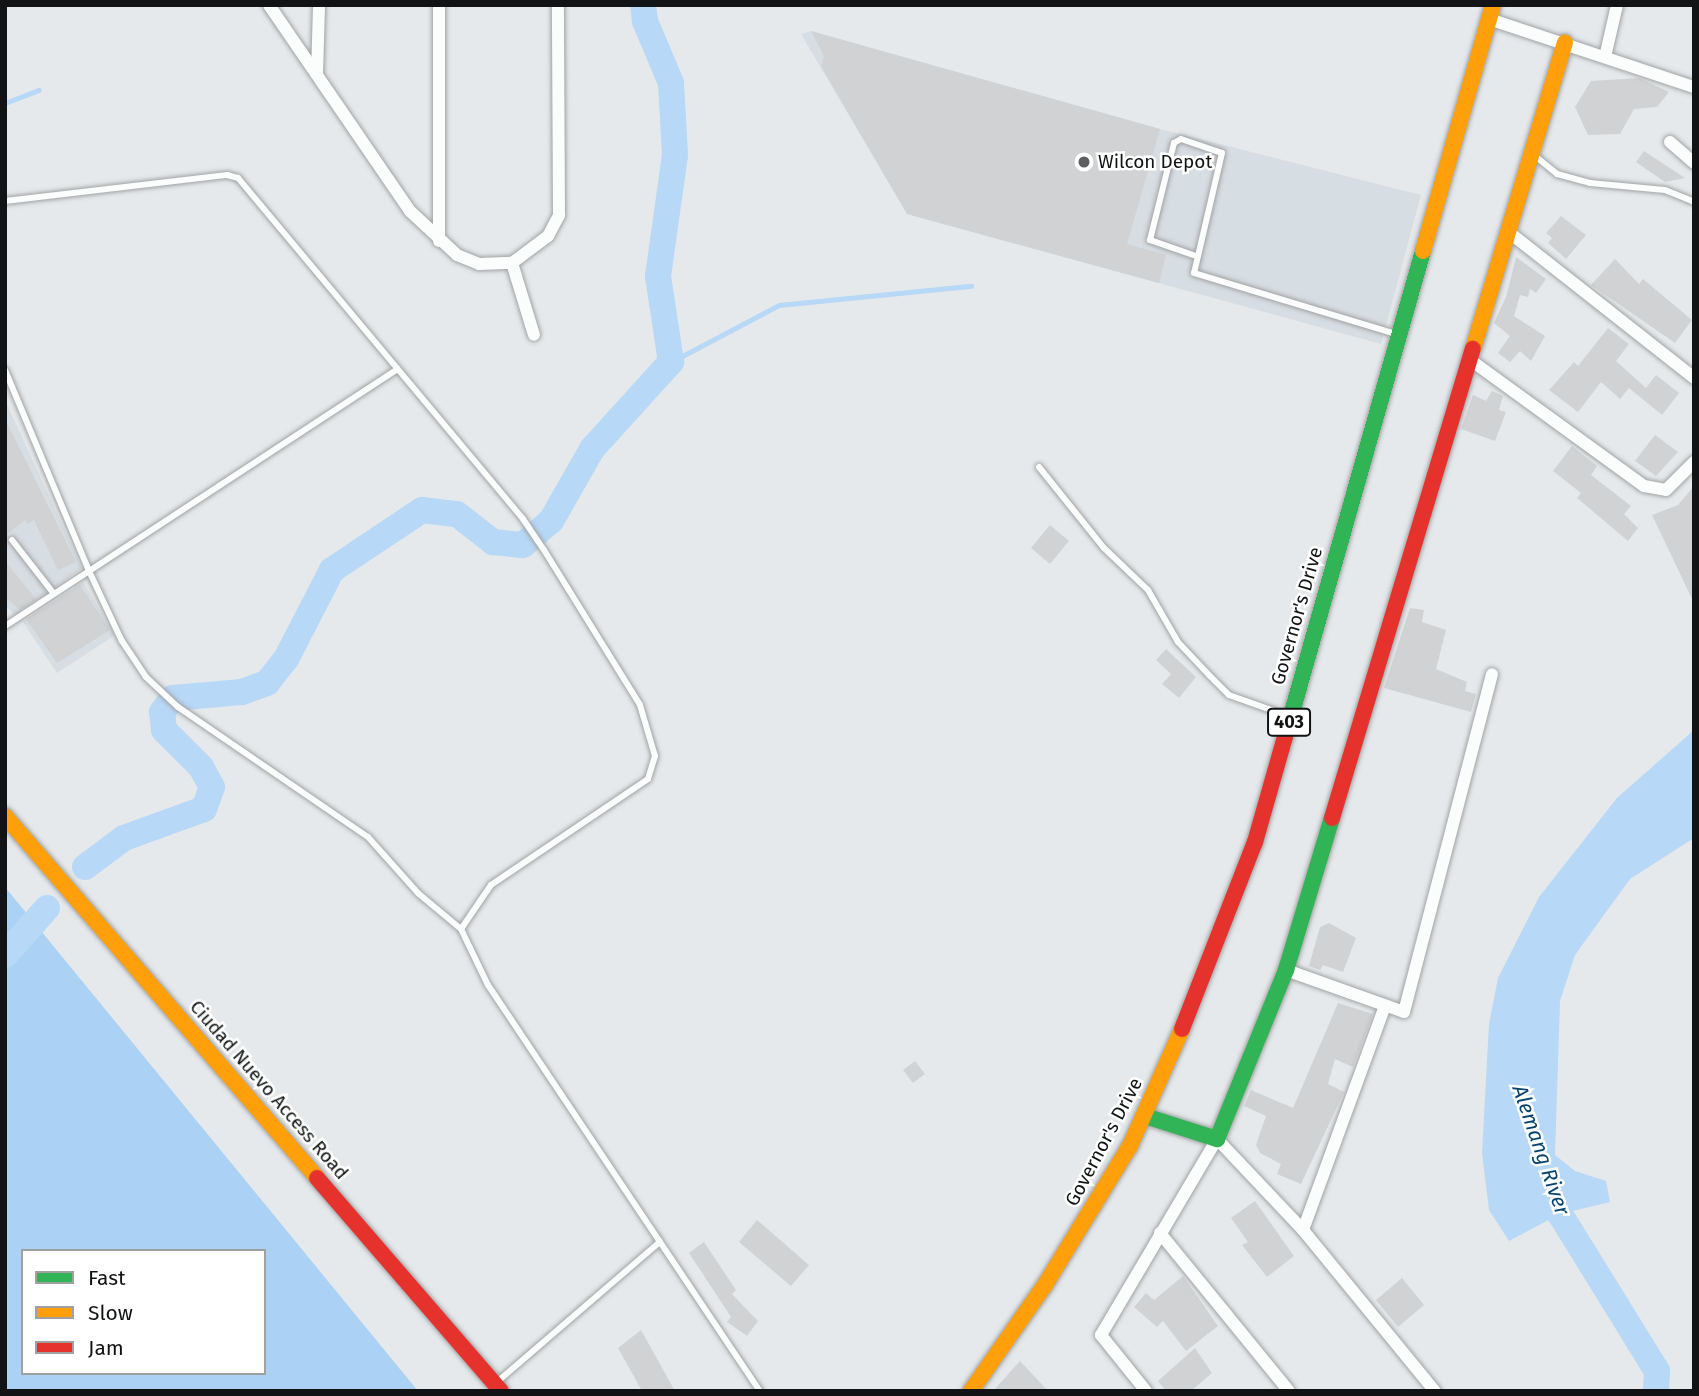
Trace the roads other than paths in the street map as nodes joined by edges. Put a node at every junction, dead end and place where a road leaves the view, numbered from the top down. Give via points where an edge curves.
1 (269, 5) edge
2 (318, 5) edge
3 (439, 5) edge
4 (558, 5) edge
5 (1617, 5) edge
6 (1491, 12) edge
7 (1565, 43) junction
8 (1605, 57) junction
9 (317, 75) junction
10 (1694, 87) edge
11 (1670, 142) dead end
12 (1534, 155) junction
13 (1694, 163) edge
14 (5, 201) edge
15 (1694, 202) edge
16 (1510, 233) junction
17 (439, 241) junction
18 (1196, 256) junction
19 (512, 263) junction
20 (534, 335) dead end
21 (1399, 335) junction
22 (1469, 359) junction
23 (397, 369) junction
24 (5, 370) edge
25 (1694, 378) edge
26 (1694, 462) edge
27 (1039, 467) dead end
28 (12, 540) dead end
29 (89, 571) junction
30 (54, 594) junction
31 (5, 626) edge
32 (1492, 674) dead end
33 (1290, 717) junction
34 (5, 816) edge
35 (461, 929) junction
36 (1286, 970) junction
37 (1385, 1006) junction
38 (1144, 1116) junction
39 (1217, 1139) junction
40 (1303, 1230) junction
41 (1160, 1233) junction
42 (660, 1242) junction
43 (498, 1387) edge
44 (760, 1391) edge
45 (971, 1391) edge
46 (1146, 1391) edge
47 (1289, 1391) edge
48 (1435, 1391) edge

1 - 9 street
2 - 9 street
3 - 17 street
4 - 19 street via 559,215 548,236
5 - 8 street
6 - 7 street
6 - 21 street, Governor's Drive / 403
7 - 8 street
7 - 12 street
8 - 10 street
9 - 17 street via 410,211
11 - 13 street
12 - 15 lane via 1557,174 1590,183 1665,190
12 - 16 street
14 - 23 lane via 227,175 238,178
16 - 22 street
16 - 25 street
17 - 19 street via 480,264
18 - 18 lane via 1222,153 1181,139 1174,143 1150,240
18 - 21 lane via 1194,273 1202,277
19 - 20 street
21 - 33 street, Governor's Drive / 403
22 - 26 street via 1644,486 1666,490
22 - 36 street
23 - 29 lane
23 - 35 lane via 544,550 640,705 656,756 648,779 491,885
24 - 29 lane
27 - 33 lane via 1104,548 1148,590 1178,642 1229,695
28 - 30 lane
29 - 30 lane
29 - 35 lane via 122,642 146,677 178,707 369,837 419,894
30 - 31 lane
32 - 37 street via 1404,1012
33 - 38 street, Governor's Drive / 403 via 1255,842 1210,967
34 - 43 street, Ciudad Nuevo Access Road
35 - 42 lane via 488,985
36 - 37 street
36 - 39 street
37 - 40 street
38 - 39 street
38 - 45 street, Governor's Drive / 403 via 1078,1234
39 - 40 street
39 - 41 street
40 - 48 street
41 - 46 street via 1101,1335
41 - 47 street
42 - 43 lane
42 - 44 lane

